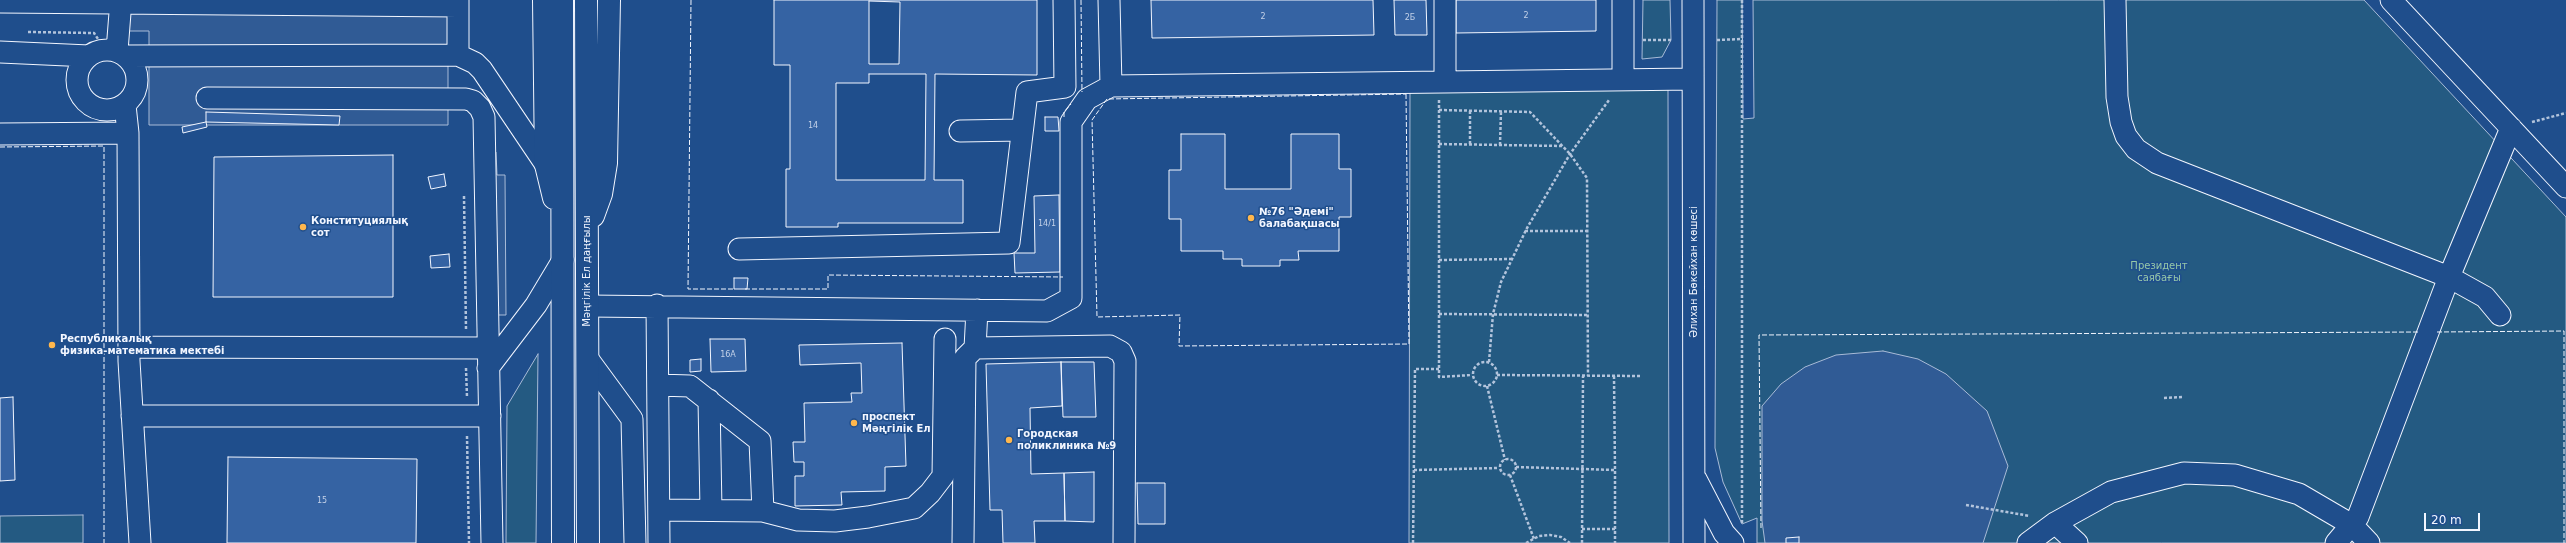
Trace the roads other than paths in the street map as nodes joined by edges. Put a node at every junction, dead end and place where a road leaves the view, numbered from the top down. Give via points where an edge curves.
1 (544, 0) edge
2 (562, 0) edge
3 (586, 0) edge
4 (609, 0) edge
5 (1064, 0) edge
6 (1109, 0) edge
7 (1445, 0) edge
8 (1623, 0) edge
9 (1693, 0) edge
10 (2115, 0) edge
11 (2391, 0) edge
12 (0, 2) edge
13 (121, 2) edge
14 (458, 3) edge
15 (0, 52) edge
16 (121, 54) junction
17 (458, 55) junction
18 (89, 56) junction
19 (1693, 79) junction
20 (1623, 80) junction
21 (1442, 82) junction
22 (1111, 86) junction
23 (207, 98) dead end
24 (125, 105) junction
25 (2511, 128) junction
26 (1022, 130) junction
27 (960, 131) dead end
28 (128, 133) junction
29 (0, 134) edge
30 (546, 165) junction
31 (2566, 187) edge
32 (563, 231) junction
33 (587, 231) junction
34 (739, 250) dead end
35 (563, 260) junction
36 (2449, 277) junction
37 (657, 305) junction
38 (588, 306) junction
39 (977, 310) junction
40 (2500, 315) dead end
41 (945, 339) dead end
42 (129, 347) junction
43 (975, 348) junction
44 (488, 358) junction
45 (588, 359) junction
46 (658, 385) junction
47 (709, 400) junction
48 (132, 416) junction
49 (490, 416) junction
50 (1694, 475) junction
51 (659, 510) junction
52 (711, 510) junction
53 (763, 510) junction
54 (2055, 523) junction
55 (2352, 525) junction
56 (140, 543) edge
57 (492, 543) edge
58 (563, 543) edge
59 (588, 543) edge
60 (635, 543) edge
61 (659, 543) edge
62 (963, 543) edge
63 (1124, 543) edge
64 (1694, 543) edge
65 (1733, 543) edge
66 (2028, 543) edge
67 (2077, 543) edge
68 (2336, 543) edge
69 (2369, 543) edge

1 - 30 main road
2 - 32 main road
3 - 33 main road, Мәңгілік Ел даңғылы
4 - 33 main road via 606,163 601,194
5 - 26 street via 1065,87 1026,92
6 - 22 street
7 - 21 street
8 - 20 street
9 - 19 street, Әлихан Бөкейхан көшесі
10 - 36 street via 2121,122 2126,136 2136,149 2157,162
11 - 25 street
12 - 13 street
13 - 14 street
13 - 16 street
14 - 17 street
15 - 18 street
16 - 17 street
16 - 18 street via 98,52
16 - 24 street via 132,62 138,81 134,94
17 - 30 street via 475,63 482,70
18 - 24 street via 78,73 77,84 86,102 105,111
19 - 20 street
19 - 50 street, Әлихан Бөкейхан көшесі
20 - 21 street
21 - 22 street
22 - 39 street via 1087,99 1071,122 1071,298 1047,311
23 - 44 street via 473,101 484,117
24 - 28 street
25 - 31 street
25 - 36 street
26 - 27 street
26 - 34 street via 1009,243
28 - 29 street
28 - 42 street
30 - 32 main road
32 - 35 main road
33 - 38 main road, Мәңгілік Ел даңғылы
35 - 44 street via 536,305
35 - 58 main road
36 - 40 street via 2484,297
36 - 55 street via 2358,517
37 - 38 street
37 - 39 street
37 - 46 street
38 - 45 main road, Мәңгілік Ел даңғылы
39 - 43 street
41 - 53 street via 943,476 930,493 914,508 868,518 835,521 798,520
42 - 44 street
42 - 48 street
43 - 62 street via 965,358
43 - 63 street via 1110,346 1121,352 1125,361
44 - 49 street
45 - 59 main road, Мәңгілік Ел даңғылы
45 - 60 street via 632,419
46 - 47 street via 690,386
46 - 51 street
47 - 52 street
47 - 53 street via 760,441
48 - 49 street
48 - 56 street
49 - 57 street
50 - 64 street, Әлихан Бөкейхан көшесі
50 - 65 street via 1724,534
51 - 52 street
51 - 61 street
52 - 53 street
54 - 55 street via 2111,492 2167,476 2190,473 2235,476 2299,494
54 - 66 street
54 - 67 street
55 - 68 street
55 - 69 street

